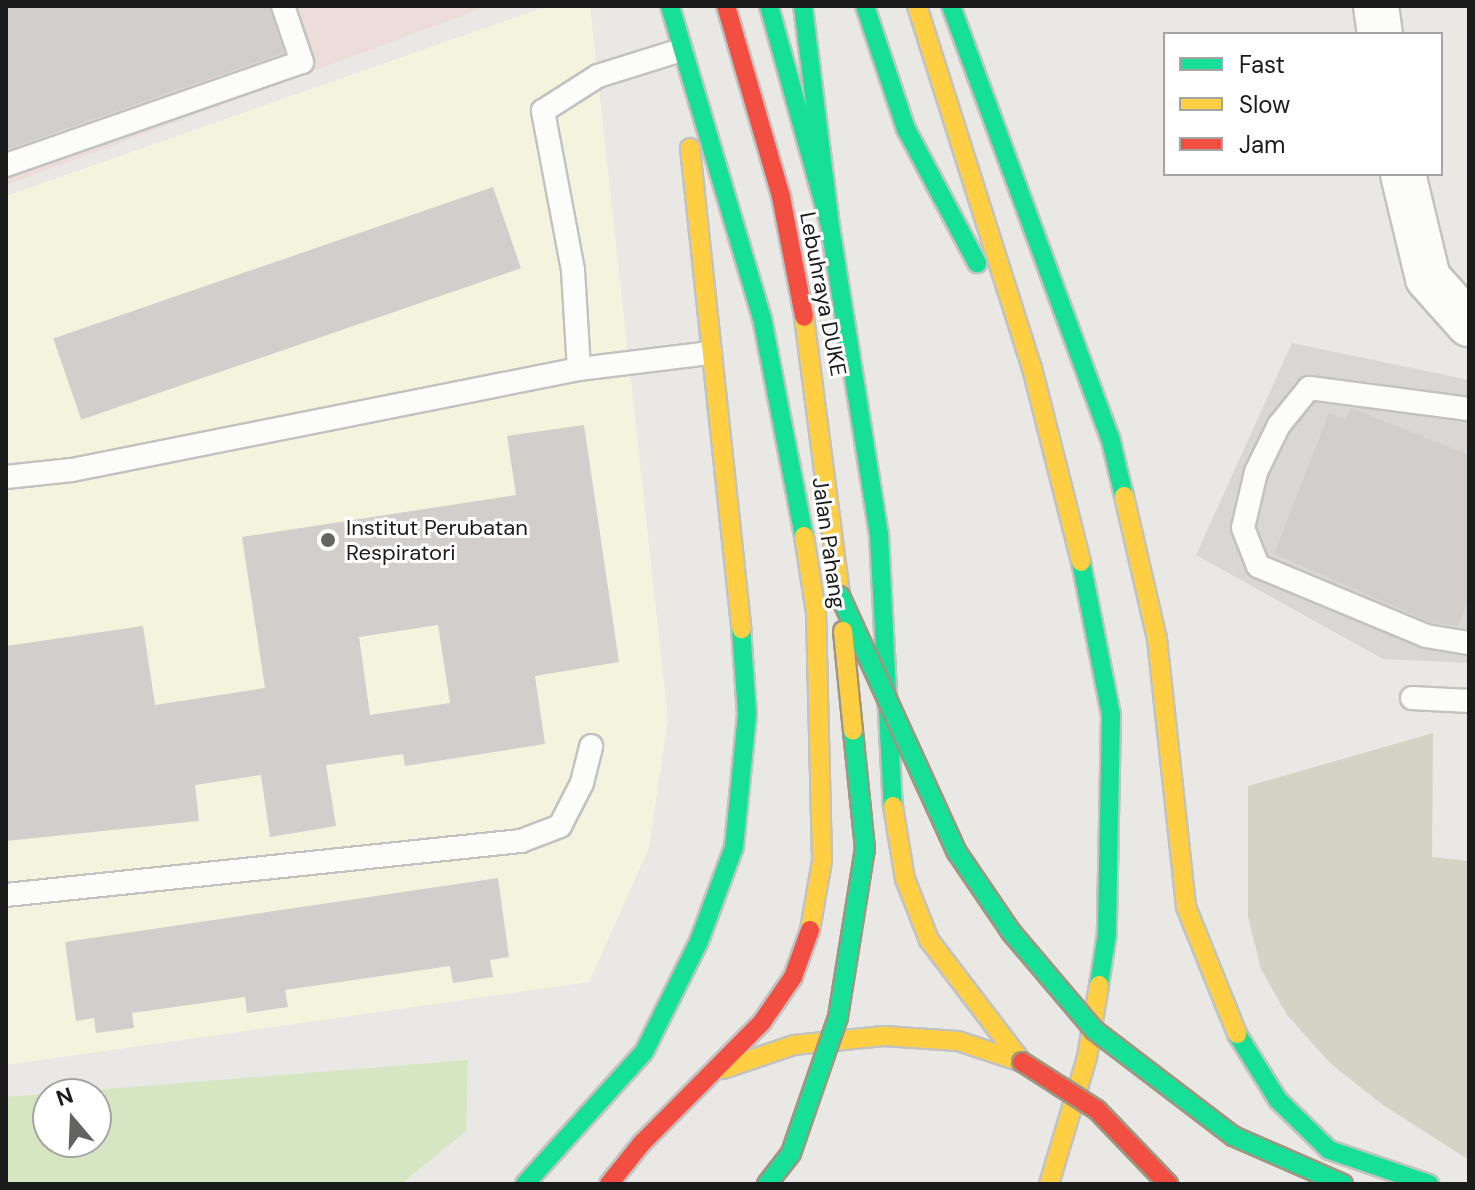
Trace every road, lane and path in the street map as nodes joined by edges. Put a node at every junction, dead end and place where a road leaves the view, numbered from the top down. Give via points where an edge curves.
1 (283, 6) edge
2 (670, 6) edge
3 (726, 6) edge
4 (769, 6) edge
5 (803, 6) edge
6 (865, 6) edge
7 (917, 6) edge
8 (951, 6) edge
9 (1376, 6) edge
10 (1380, 32) edge
11 (681, 50) junction
12 (6, 165) edge
13 (1403, 176) edge
14 (830, 226) junction
15 (1469, 324) edge
16 (710, 353) junction
17 (1032, 368) junction
18 (579, 369) junction
19 (1469, 409) edge
20 (6, 477) edge
21 (840, 596) junction
22 (1469, 643) edge
23 (1412, 698) dead end
24 (1469, 701) edge
25 (591, 746) dead end
26 (6, 895) edge
27 (1022, 1062) junction
28 (717, 1072) junction
29 (525, 1184) edge
30 (609, 1184) edge
31 (767, 1184) edge
32 (1049, 1184) edge
33 (1168, 1184) edge
34 (1343, 1184) edge
35 (1429, 1184) edge

1 - 12 lane via 302,62
2 - 11 main road, Jalan Pahang
3 - 21 main road, Lebuhraya DUKE via 781,197 816,380
4 - 14 main road, Lebuhraya DUKE
5 - 14 main road, Jalan Pahang
6 - 17 main road via 906,129
7 - 17 main road
8 - 35 main road via 1114,451 1157,639 1186,907 1211,975 1236,1032 1278,1100 1329,1150
9 - 10 street
11 - 16 main road
11 - 18 lane via 598,76 543,111 573,270
11 - 28 main road, Jalan Pahang via 762,318 793,462 816,613 822,755 822,861 814,919 793,977
13 - 15 street via 1428,278
14 - 27 main road, Jalan Pahang via 879,534 893,813 905,879 929,940
16 - 18 lane
16 - 29 main road via 733,531 747,714 734,847 699,941 644,1052
17 - 32 main road via 1085,578 1111,715 1107,933 1087,1057
18 - 20 lane via 72,470
19 - 22 lane via 1309,388 1279,425 1256,472 1243,528 1258,566 1426,636
21 - 31 main road, Lebuhraya DUKE, bridge via 865,849 838,1017 791,1153
21 - 34 main road, bridge via 956,851 1011,932 1094,1030 1233,1136
23 - 24 lane
25 - 26 lane via 582,783 560,826 521,841
27 - 28 main road via 958,1041 884,1036 794,1045
27 - 33 main road, bridge via 1097,1110
28 - 30 main road, Jalan Pahang via 642,1143

